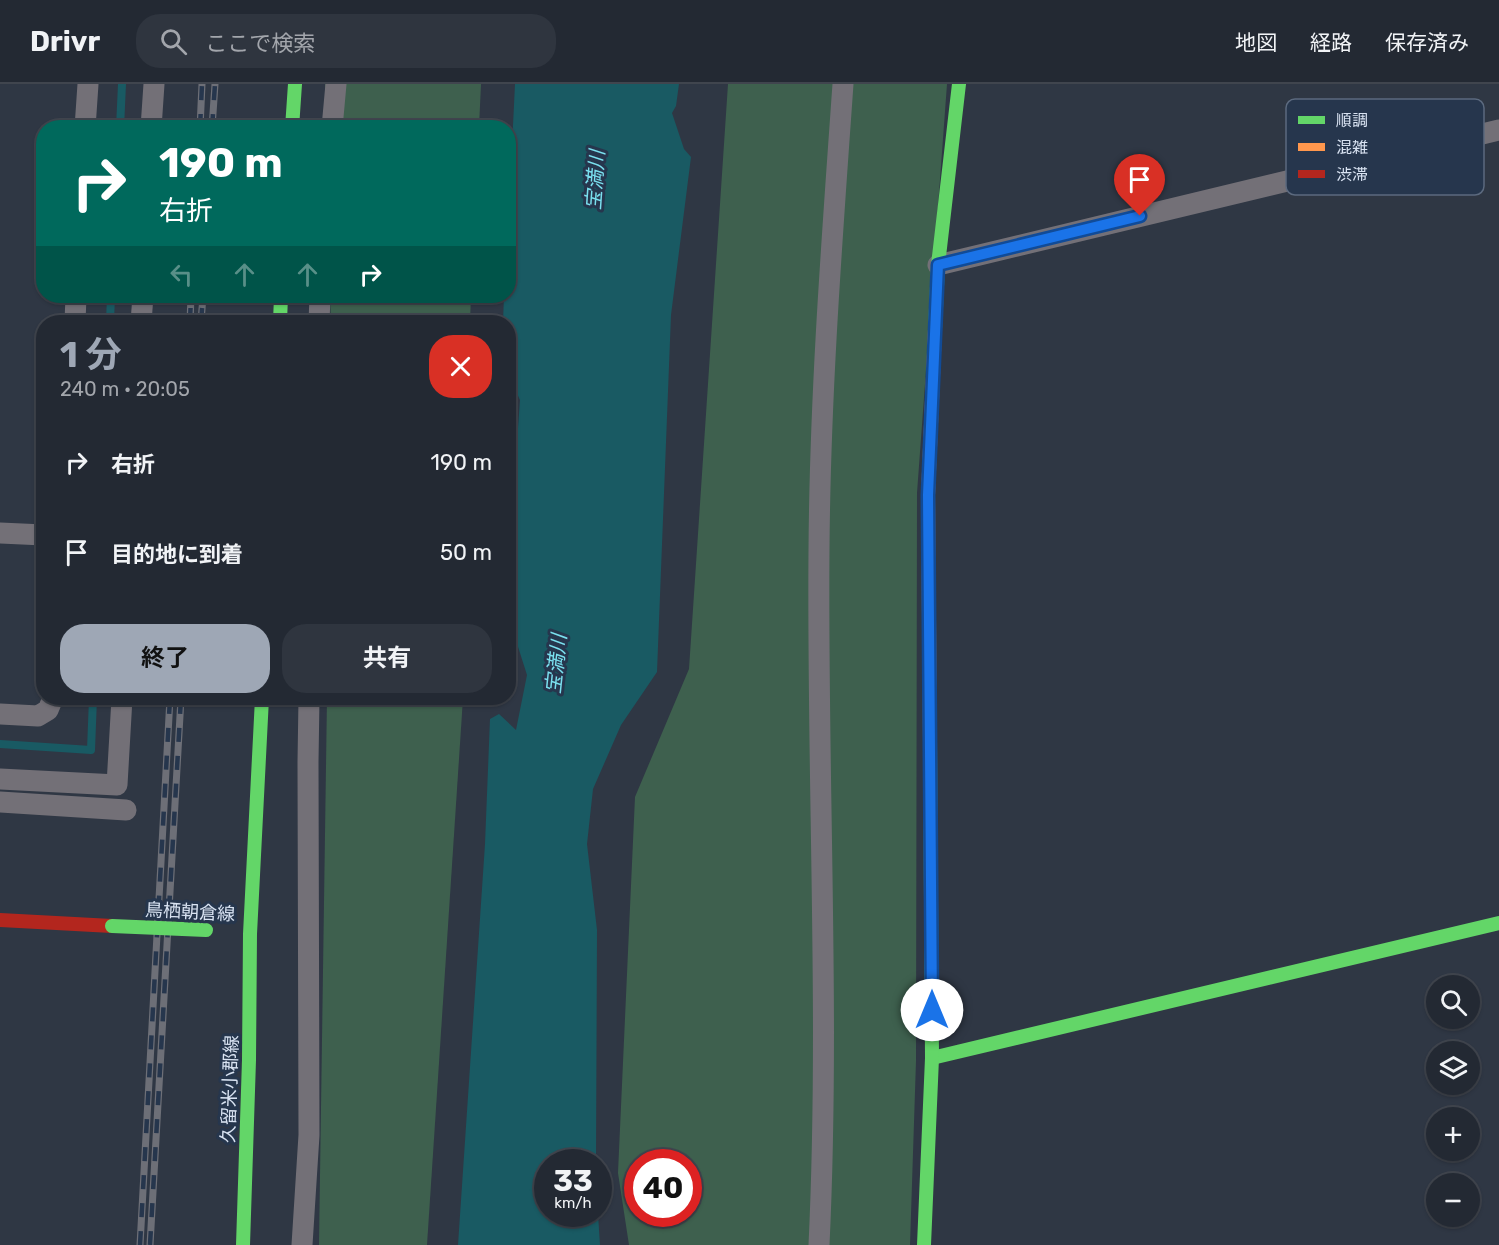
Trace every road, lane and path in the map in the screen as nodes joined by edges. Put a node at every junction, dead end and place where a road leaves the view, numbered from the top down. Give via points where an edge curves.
1 (88, 84) edge
2 (154, 84) edge
3 (295, 84) edge
4 (336, 84) edge
5 (843, 84) edge
6 (959, 84) edge
7 (86, 120) edge
8 (152, 120) edge
9 (293, 120) edge
10 (334, 120) edge
11 (1499, 130) edge
12 (1484, 134) edge
13 (1286, 181) edge
14 (938, 265) junction
15 (0, 533) edge
16 (36, 535) edge
17 (50, 705) edge
18 (122, 705) edge
19 (261, 705) edge
20 (309, 705) edge
21 (0, 714) edge
22 (0, 779) edge
23 (0, 802) edge
24 (126, 810) dead end
25 (0, 920) edge
26 (1499, 923) edge
27 (211, 930) dead end
28 (244, 933) joint
29 (932, 1058) junction
30 (243, 1245) edge
31 (302, 1245) edge
32 (819, 1245) edge
33 (924, 1245) edge

1 - 7 street
2 - 8 street
3 - 9 street
4 - 10 street
5 - 32 street via 821,447 823,1034
6 - 14 street
11 - 12 street
13 - 14 street
14 - 29 street via 928,495
15 - 16 street
17 - 21 street via 38,716
18 - 22 street via 117,785
19 - 28 street, 鳥栖朝倉線
20 - 31 street via 309,1135
23 - 24 street
25 - 27 street, 鳥栖朝倉線, bridge
26 - 29 street
28 - 30 street, 久留米小郡線 via 249,1060
29 - 33 street

